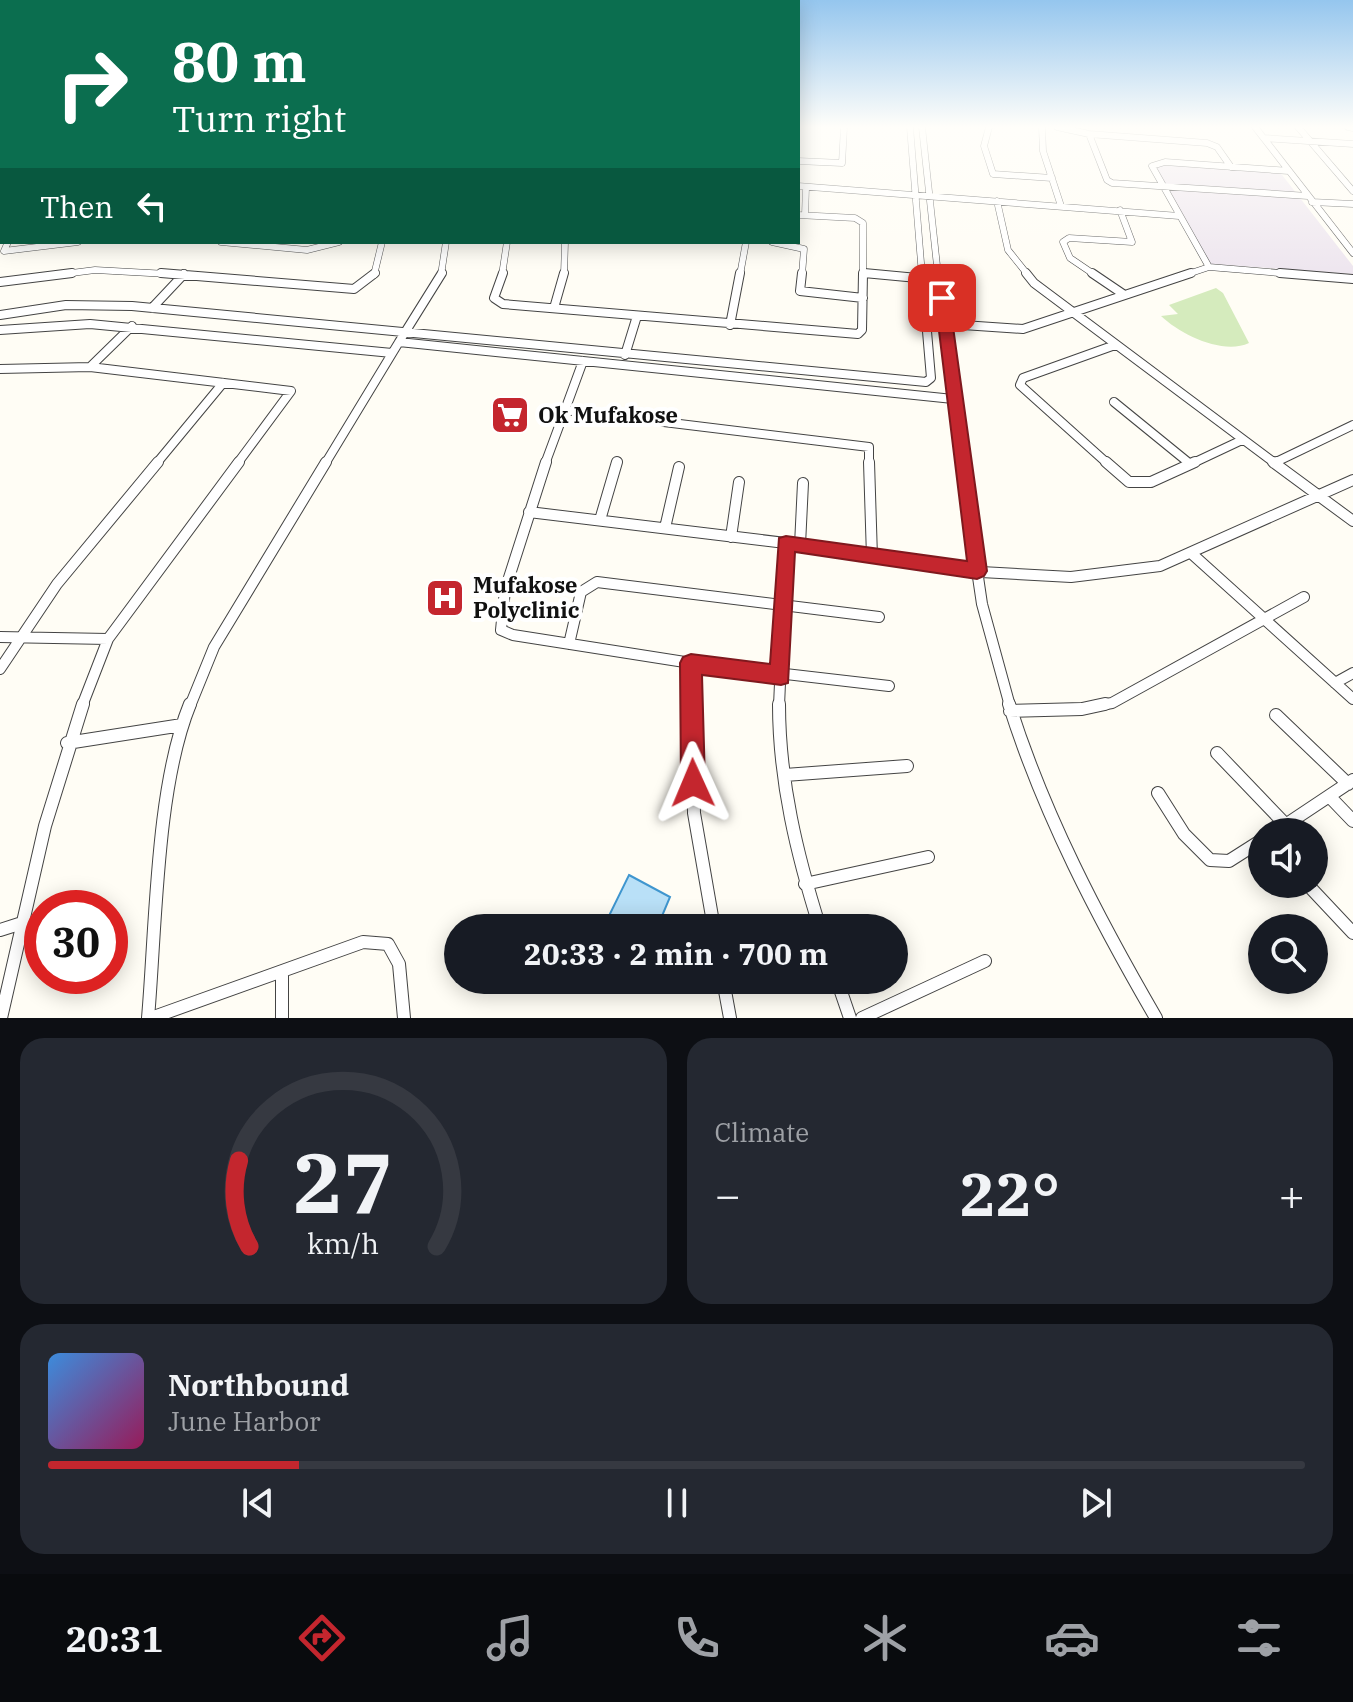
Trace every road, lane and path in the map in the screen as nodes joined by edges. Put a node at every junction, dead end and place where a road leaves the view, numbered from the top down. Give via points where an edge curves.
1 (915, 175) edge
2 (928, 175) edge
3 (1000, 175) edge
4 (1051, 175) edge
5 (1105, 175) edge
6 (1157, 175) edge
7 (1292, 175) edge
8 (1052, 178) junction
9 (1349, 181) edge
10 (802, 187) edge
11 (1164, 187) junction
12 (1353, 191) edge
13 (917, 195) junction
14 (930, 196) junction
15 (1310, 199) junction
16 (997, 201) junction
17 (1353, 204) edge
18 (1061, 206) junction
19 (1120, 210) junction
20 (802, 215) edge
21 (1179, 216) junction
22 (7, 244) edge
23 (62, 244) edge
24 (270, 244) edge
25 (323, 244) edge
26 (382, 244) edge
27 (446, 244) edge
28 (507, 244) edge
29 (565, 244) edge
30 (746, 244) edge
31 (781, 244) edge
32 (295, 245) edge
33 (4, 251) junction
34 (1353, 253) edge
35 (0, 260) edge
36 (1209, 267) junction
37 (864, 273) junction
38 (184, 274) junction
39 (925, 279) junction
40 (941, 279) junction
41 (1353, 279) edge
42 (0, 282) edge
43 (1123, 294) junction
44 (863, 298) junction
45 (152, 308) junction
46 (554, 308) junction
47 (1072, 312) junction
48 (0, 315) edge
49 (637, 316) junction
50 (730, 325) junction
51 (963, 325) dead end
52 (132, 326) junction
53 (0, 330) edge
54 (401, 338) junction
55 (1115, 345) junction
56 (392, 353) junction
57 (625, 355) junction
58 (583, 361) junction
59 (90, 367) junction
60 (0, 369) edge
61 (223, 383) junction
62 (953, 399) junction
63 (1114, 402) dead end
64 (565, 410) junction
65 (1353, 425) edge
66 (1242, 440) junction
67 (617, 461) dead end
68 (1189, 463) junction
69 (1274, 463) junction
70 (679, 467) dead end
71 (1353, 480) edge
72 (739, 482) dead end
73 (803, 483) dead end
74 (1318, 495) junction
75 (529, 512) junction
76 (600, 520) junction
77 (1353, 521) edge
78 (665, 528) junction
79 (731, 537) junction
80 (786, 544) junction
81 (800, 545) junction
82 (1191, 553) junction
83 (872, 557) junction
84 (977, 571) junction
85 (1304, 597) dead end
86 (784, 607) junction
87 (879, 617) dead end
88 (1266, 621) junction
89 (0, 637) edge
90 (20, 638) junction
91 (108, 639) junction
92 (569, 644) junction
93 (691, 663) junction
94 (0, 669) edge
95 (1353, 673) edge
96 (781, 676) junction
97 (1335, 683) junction
98 (889, 686) dead end
99 (1353, 699) edge
100 (1010, 711) junction
101 (1276, 715) dead end
102 (182, 725) junction
103 (67, 743) junction
104 (1217, 753) dead end
105 (907, 766) dead end
106 (785, 775) junction
107 (1350, 782) edge
108 (1158, 793) dead end
109 (1329, 796) junction
110 (1272, 818) edge
111 (1295, 818) edge
112 (1353, 821) edge
113 (1248, 849) edge
114 (928, 857) dead end
115 (805, 884) junction
116 (1320, 898) edge
117 (712, 914) edge
118 (815, 914) edge
119 (19, 924) junction
120 (0, 930) edge
121 (1353, 933) edge
122 (985, 961) dead end
123 (282, 974) junction
124 (726, 994) edge
125 (842, 994) edge
126 (1, 1018) edge
127 (149, 1018) edge
128 (282, 1018) edge
129 (404, 1018) edge
130 (730, 1018) edge
131 (850, 1018) edge
132 (862, 1018) edge
133 (1156, 1018) edge

1 - 13 street
2 - 14 street
3 - 8 street
4 - 8 street
5 - 11 street via 1108,182
6 - 11 street
7 - 15 street
8 - 18 street
9 - 12 street
10 - 13 street
10 - 20 street
11 - 15 street
11 - 21 street
13 - 14 street
13 - 39 street
14 - 16 street
14 - 40 street
15 - 17 street
15 - 34 street
16 - 18 street
16 - 47 street via 1012,257 1034,283
18 - 19 street
19 - 21 street
19 - 43 street via 1132,242 1063,242 1070,258
20 - 37 street via 861,221
21 - 36 street
22 - 33 street
23 - 33 street
24 - 32 street
25 - 32 street via 311,249
26 - 38 street via 383,261 366,286 354,289
27 - 54 street via 442,272
28 - 46 street via 496,300
29 - 46 street via 565,270
30 - 50 street
31 - 44 street via 804,249 800,291
33 - 35 street
36 - 41 street
36 - 43 street
37 - 39 street
37 - 44 street
38 - 42 street via 95,270
38 - 45 street
39 - 40 street
39 - 57 street via 931,378 926,382
40 - 62 street
43 - 47 street
44 - 50 street via 862,330 854,335
45 - 48 street via 66,305
45 - 54 street
46 - 49 street
47 - 51 street via 1016,330
47 - 55 street
49 - 50 street
49 - 57 street
52 - 53 street via 52,324
52 - 56 street
52 - 59 street
54 - 56 street
54 - 57 street
54 - 58 street
55 - 66 street
55 - 68 street via 1023,378 1020,385 1129,482 1151,482
56 - 102 street via 214,647
58 - 62 street
58 - 64 street
59 - 60 street
59 - 61 street
61 - 90 street via 57,584
61 - 91 street via 291,391
62 - 84 street
63 - 68 street
64 - 75 street
64 - 83 street via 869,447
65 - 69 street
66 - 68 street
66 - 69 street
67 - 76 street
69 - 74 street
70 - 78 street
71 - 74 street
72 - 79 street
73 - 81 street
74 - 77 street
74 - 82 street
75 - 76 street
75 - 92 street via 498,624 506,634
76 - 78 street
78 - 79 street
79 - 80 street
80 - 81 street
80 - 86 street
81 - 83 street
82 - 84 street via 1129,573
82 - 88 street
83 - 84 street
84 - 100 street
85 - 88 street
86 - 87 street
86 - 92 street via 597,582 581,592
86 - 96 street
88 - 97 street
88 - 100 street via 1112,703
89 - 90 street
90 - 91 street
90 - 94 street
91 - 103 street
92 - 93 street
93 - 96 street
93 - 117 street via 694,813
95 - 97 street
96 - 98 street
96 - 106 street
97 - 99 street
100 - 133 street via 1066,853
101 - 107 street
102 - 103 street
102 - 127 street via 165,821
103 - 119 street
104 - 110 street
105 - 106 street
106 - 115 street
107 - 109 street
108 - 113 street via 1185,836 1210,860 1220,864
109 - 111 street
109 - 112 street
114 - 115 street
115 - 118 street
116 - 121 street
119 - 120 street
119 - 126 street
122 - 132 street
123 - 127 street
123 - 128 street
123 - 129 street via 363,942 388,944 399,964
124 - 130 street
125 - 131 street

